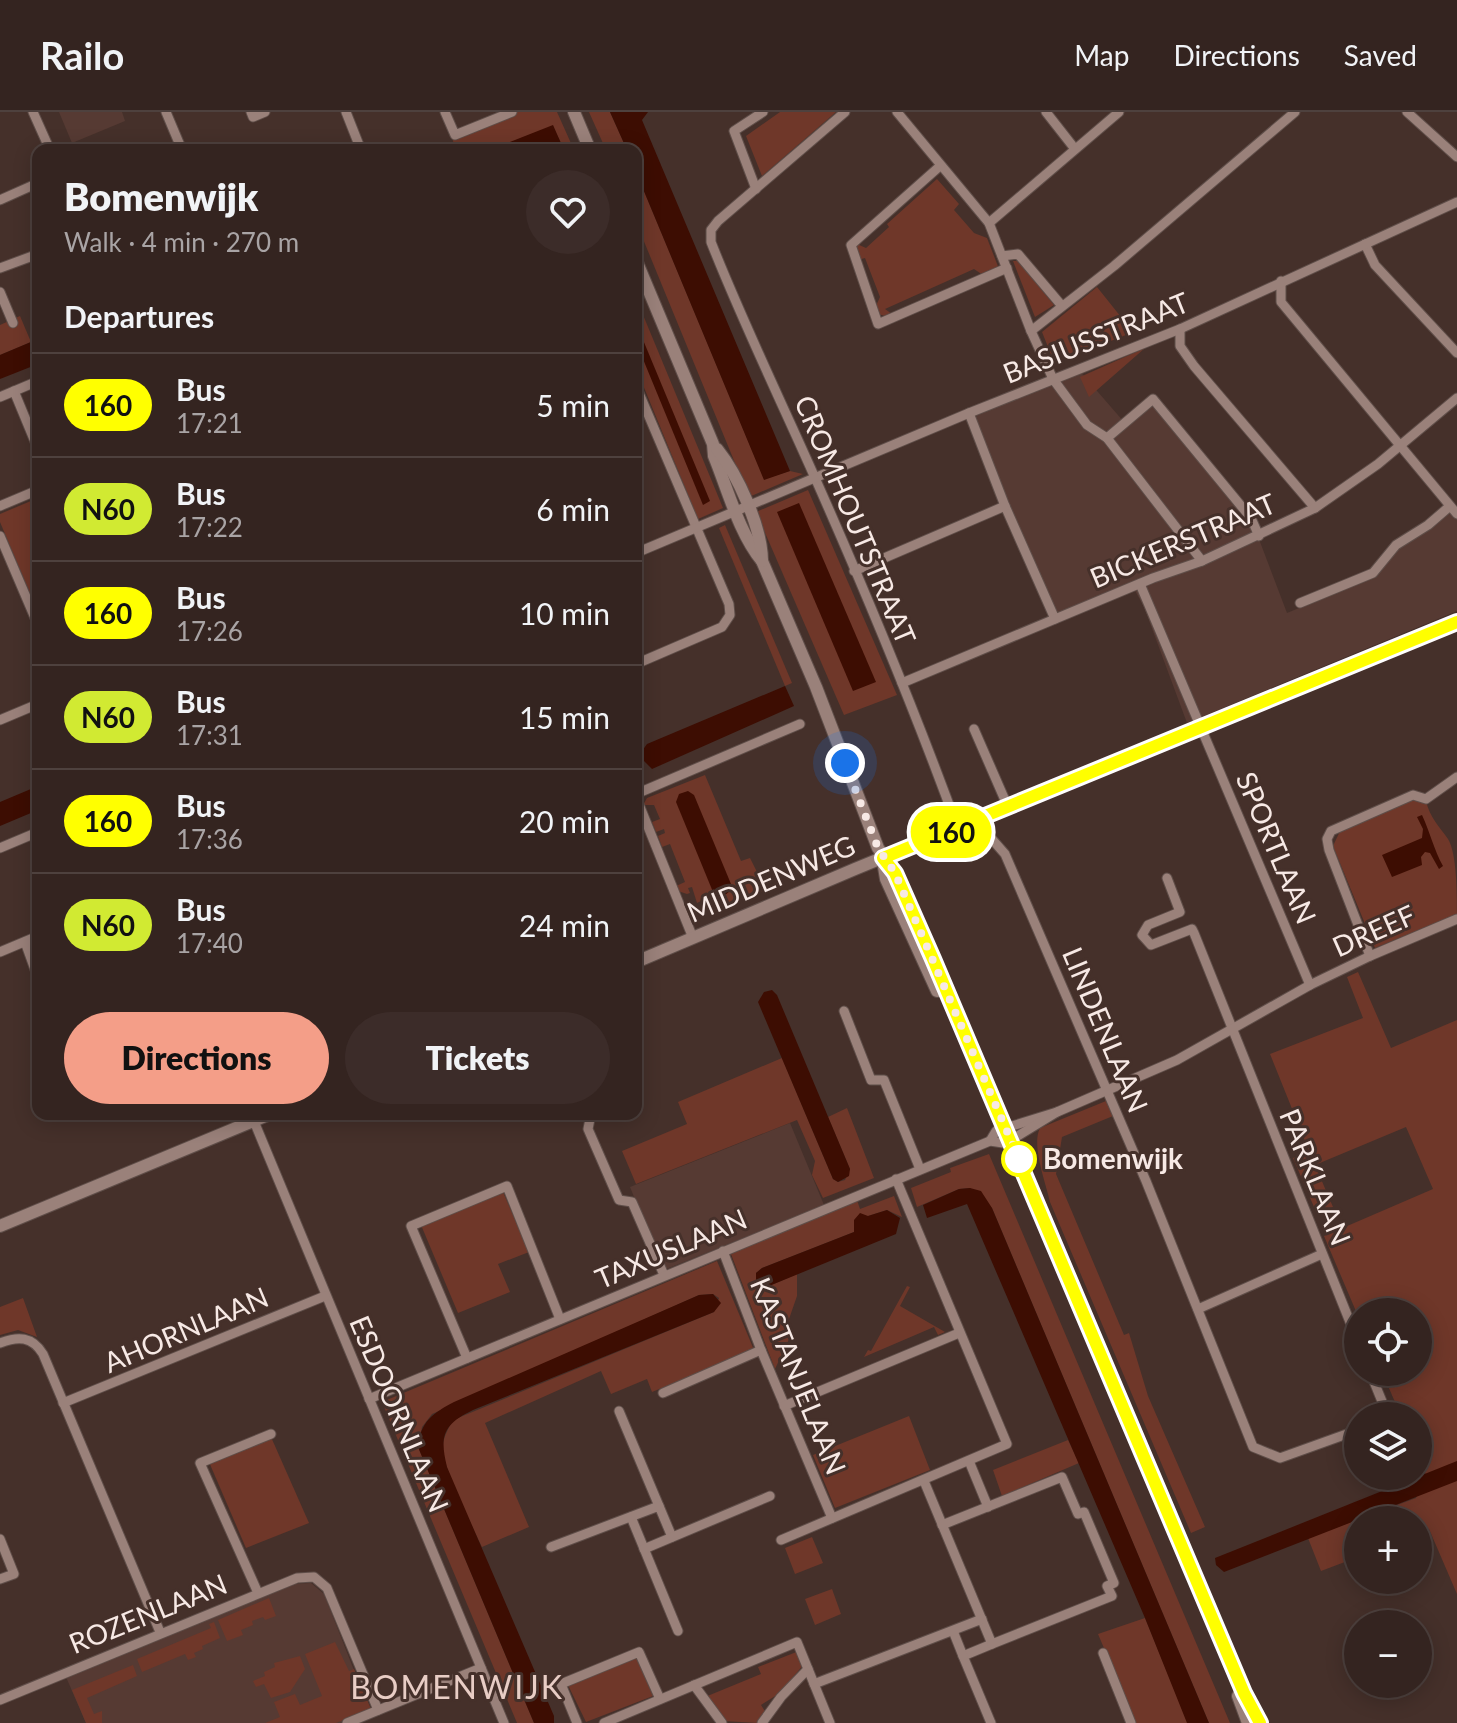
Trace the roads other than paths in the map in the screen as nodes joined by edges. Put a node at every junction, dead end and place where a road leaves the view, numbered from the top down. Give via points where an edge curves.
1 (33, 112) edge
2 (166, 112) edge
3 (251, 112) edge
4 (265, 112) edge
5 (346, 112) edge
6 (445, 112) edge
7 (512, 112) edge
8 (574, 112) edge
9 (763, 112) edge
10 (845, 112) edge
11 (897, 112) edge
12 (1046, 112) edge
13 (1119, 112) edge
14 (1295, 112) edge
15 (1407, 112) edge
16 (47, 144) edge
17 (179, 144) edge
18 (359, 144) edge
19 (587, 144) edge
20 (1075, 149) junction
21 (1457, 157) edge
22 (940, 166) junction
23 (32, 186) edge
24 (756, 189) junction
25 (0, 200) edge
26 (1457, 202) edge
27 (989, 223) junction
28 (1365, 244) junction
29 (32, 256) edge
30 (1002, 256) junction
31 (0, 268) edge
32 (1007, 268) junction
33 (642, 274) edge
34 (1281, 281) junction
35 (0, 292) edge
36 (1062, 306) junction
37 (13, 323) dead end
38 (1180, 329) junction
39 (1031, 331) junction
40 (1457, 353) edge
41 (1053, 379) junction
42 (32, 384) edge
43 (14, 391) junction
44 (0, 397) edge
45 (1457, 398) edge
46 (642, 400) edge
47 (969, 413) junction
48 (32, 434) edge
49 (1107, 438) junction
50 (1399, 446) junction
51 (816, 479) junction
52 (32, 493) edge
53 (0, 506) edge
54 (1005, 506) junction
55 (1315, 508) junction
56 (742, 510) junction
57 (1454, 510) edge
58 (697, 528) junction
59 (0, 536) edge
60 (1259, 536) junction
61 (642, 551) edge
62 (1202, 561) junction
63 (854, 571) junction
64 (1140, 584) junction
65 (1300, 603) dead end
66 (32, 611) edge
67 (1055, 619) junction
68 (1457, 622) edge
69 (642, 661) edge
70 (902, 683) junction
71 (32, 707) edge
72 (0, 720) edge
73 (800, 724) dead end
74 (1202, 727) junction
75 (974, 729) dead end
76 (1457, 777) edge
77 (642, 793) edge
78 (1008, 807) junction
79 (642, 811) edge
80 (976, 821) junction
81 (958, 829) junction
82 (32, 835) edge
83 (0, 848) edge
84 (883, 858) junction
85 (1167, 878) dead end
86 (1180, 912) junction
87 (1457, 919) edge
88 (1192, 929) junction
89 (693, 938) junction
90 (32, 939) edge
91 (25, 942) junction
92 (0, 952) edge
93 (1370, 956) junction
94 (642, 959) edge
95 (32, 961) edge
96 (1310, 985) junction
97 (844, 1011) dead end
98 (1233, 1028) junction
99 (1107, 1092) junction
100 (1057, 1112) junction
101 (245, 1120) edge
102 (253, 1120) edge
103 (591, 1120) edge
104 (1002, 1128) junction
105 (990, 1141) junction
106 (1008, 1141) junction
107 (920, 1169) junction
108 (896, 1179) junction
109 (0, 1226) edge
110 (723, 1251) junction
111 (1322, 1254) junction
112 (664, 1275) junction
113 (325, 1296) junction
114 (1344, 1308) edge
115 (1198, 1309) junction
116 (560, 1319) junction
117 (959, 1333) junction
118 (0, 1343) edge
119 (761, 1350) junction
120 (467, 1358) junction
121 (663, 1393) dead end
122 (369, 1399) junction
123 (63, 1403) junction
124 (784, 1406) junction
125 (619, 1411) dead end
126 (271, 1434) dead end
127 (1344, 1435) edge
128 (969, 1461) junction
129 (924, 1481) junction
130 (770, 1496) dead end
131 (659, 1506) junction
132 (988, 1507) junction
133 (631, 1517) junction
134 (832, 1518) junction
135 (942, 1525) junction
136 (672, 1537) junction
137 (0, 1539) edge
138 (781, 1540) dead end
139 (551, 1547) dead end
140 (644, 1549) junction
141 (0, 1579) edge
142 (258, 1593) junction
143 (982, 1619) junction
144 (678, 1631) dead end
145 (953, 1631) junction
146 (160, 1632) junction
147 (992, 1644) junction
148 (1103, 1653) dead end
149 (963, 1656) junction
150 (481, 1668) junction
151 (808, 1669) junction
152 (814, 1684) junction
153 (694, 1685) junction
154 (660, 1699) junction
155 (0, 1700) edge
156 (378, 1710) junction
157 (621, 1720) edge
158 (347, 1723) edge
159 (504, 1723) edge
160 (577, 1723) edge
161 (604, 1723) edge
162 (722, 1723) edge
163 (762, 1723) edge
164 (830, 1723) edge
165 (991, 1723) edge
166 (1131, 1723) edge
167 (1248, 1723) edge
168 (1260, 1723) edge

1 - 16 street
2 - 17 street
3 - 4 street via 253,117
5 - 18 street
6 - 7 street via 455,135
8 - 19 street
9 - 24 street via 734,131
10 - 24 street
11 - 22 street
12 - 20 street
13 - 20 street
14 - 36 street
15 - 21 street
20 - 27 street
22 - 27 street
22 - 32 street via 851,245 878,324
23 - 25 street
24 - 51 street, CROMHOUTSTRAAT via 711,230 713,247
26 - 28 street, BASIUSSTRAAT
27 - 30 street
28 - 34 street, BASIUSSTRAAT
28 - 40 street via 1375,265
29 - 31 street
30 - 32 street
30 - 36 street via 1018,254
32 - 39 street
33 - 56 street via 713,444 738,484
34 - 38 street, BASIUSSTRAAT
34 - 50 street via 1281,302
35 - 37 street
36 - 39 street
38 - 41 street, BASIUSSTRAAT
38 - 55 street via 1180,346 1194,366
39 - 41 street
41 - 47 street, BASIUSSTRAAT
41 - 49 street via 1087,425
42 - 43 street
43 - 44 street
43 - 48 street
45 - 50 street, BICKERSTRAAT
46 - 58 street
47 - 51 street, BASIUSSTRAAT
47 - 54 street
49 - 60 street via 1153,399 1251,518
49 - 62 street
50 - 55 street, BICKERSTRAAT
50 - 57 street
51 - 56 street, BASIUSSTRAAT
51 - 63 street, CROMHOUTSTRAAT
52 - 53 street
54 - 63 street
54 - 67 street
55 - 60 street, BICKERSTRAAT
56 - 58 street, BASIUSSTRAAT
56 - 84 street via 762,548 762,561
57 - 65 street via 1396,545 1373,573
58 - 61 street, BASIUSSTRAAT
58 - 69 street via 730,615 722,627
59 - 66 street
60 - 62 street, BICKERSTRAAT
62 - 64 street, BICKERSTRAAT
63 - 70 street, CROMHOUTSTRAAT
64 - 67 street, BICKERSTRAAT
64 - 74 street, SPORTLAAN
67 - 70 street, BICKERSTRAAT
68 - 74 street, MIDDENWEG
70 - 81 street, CROMHOUTSTRAAT
71 - 72 street
73 - 77 street
74 - 78 street, MIDDENWEG
74 - 96 street, SPORTLAAN
75 - 78 street
76 - 93 street via 1426,799 1413,795 1331,831 1327,839
78 - 80 street, MIDDENWEG
79 - 89 street
80 - 81 street, MIDDENWEG
80 - 99 street, LINDENLAAN via 1005,854
81 - 84 street, MIDDENWEG
82 - 83 street
84 - 89 street, MIDDENWEG
84 - 104 street via 886,879
85 - 86 street, PARKLAAN
86 - 88 street, PARKLAAN
86 - 88 street via 1148,925 1142,935 1151,945
87 - 93 street, DREEF
88 - 98 street, PARKLAAN
89 - 94 street, MIDDENWEG
90 - 91 street
91 - 92 street
91 - 95 street
93 - 96 street, DREEF
96 - 98 street, DREEF
97 - 107 street via 871,1080 884,1080
98 - 99 street, DREEF
98 - 111 street, PARKLAAN
99 - 100 street, DREEF
99 - 115 street, LINDENLAAN
100 - 104 street
100 - 106 street
101 - 109 street
102 - 113 street, ESDOORNLAAN
103 - 112 street via 588,1129 619,1200 632,1202
104 - 105 street, TAXUSLAAN
104 - 106 street
105 - 106 street, TAXUSLAAN
105 - 107 street, TAXUSLAAN
106 - 167 street
106 - 168 street
107 - 108 street, TAXUSLAAN
108 - 110 street, TAXUSLAAN
108 - 117 street
110 - 112 street, TAXUSLAAN
110 - 119 street, KASTANJELAAN
111 - 114 street, PARKLAAN
111 - 115 street
112 - 116 street, TAXUSLAAN
113 - 122 street, ESDOORNLAAN
113 - 123 street, AHORNLAAN
115 - 127 street, LINDENLAAN via 1253,1447 1280,1458
116 - 120 street, TAXUSLAAN
116 - 120 street via 507,1186 411,1226
117 - 124 street
117 - 128 street via 1007,1444
118 - 123 street via 14,1338 31,1341 43,1354
119 - 121 street
119 - 124 street, KASTANJELAAN
120 - 122 street, TAXUSLAAN
122 - 150 street, ESDOORNLAAN
123 - 146 street
124 - 134 street, KASTANJELAAN
125 - 131 street
126 - 142 street via 200,1463
128 - 129 street
128 - 132 street
129 - 134 street
129 - 135 street
130 - 136 street
131 - 133 street
131 - 136 street
132 - 135 street
132 - 147 street via 1062,1477 1078,1514 1084,1512 1114,1583 1107,1586 1112,1596
133 - 139 street
133 - 140 street
134 - 138 street
135 - 143 street
136 - 140 street
137 - 141 street via 14,1574
140 - 144 street
142 - 146 street, ROZENLAAN
142 - 156 street, ROZENLAAN via 297,1578 314,1577 327,1588
143 - 145 street
143 - 147 street
145 - 149 street
145 - 152 street
146 - 155 street, ROZENLAAN
147 - 149 street
148 - 166 street
149 - 165 street
150 - 156 street
150 - 159 street, ESDOORNLAAN
151 - 152 street
151 - 153 street via 797,1642
151 - 163 street
152 - 164 street
153 - 154 street
153 - 162 street
154 - 157 street
154 - 160 street via 639,1652 561,1684
156 - 158 street
157 - 161 street

